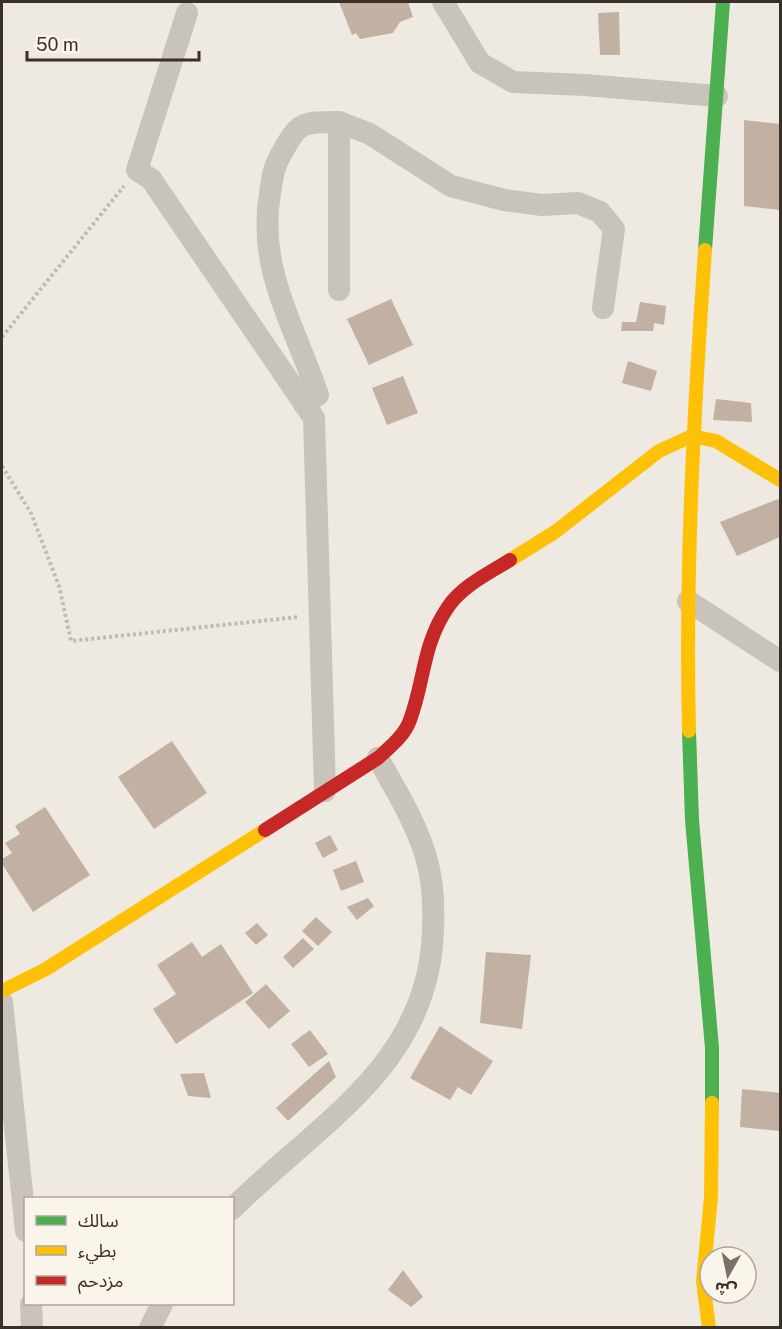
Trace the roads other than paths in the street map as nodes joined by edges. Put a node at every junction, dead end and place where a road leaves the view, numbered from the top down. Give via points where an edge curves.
1 (443, 2) edge
2 (723, 2) edge
3 (187, 13) dead end
4 (717, 96) junction
5 (339, 122) junction
6 (339, 290) dead end
7 (603, 308) dead end
8 (304, 404) junction
9 (692, 436) junction
10 (780, 480) edge
11 (688, 601) junction
12 (780, 661) edge
13 (378, 758) junction
14 (325, 790) junction
15 (2, 991) edge
16 (2, 1002) edge
17 (234, 1207) edge
18 (24, 1212) edge
19 (31, 1305) edge
20 (162, 1305) edge
21 (32, 1328) edge
22 (150, 1328) edge
23 (709, 1328) edge

1 - 4 street via 480,63 513,82
2 - 4 street
3 - 8 street via 137,170 152,179
4 - 9 street
5 - 6 street
5 - 7 street via 369,134 451,186 542,205 578,203 600,212 614,229
5 - 8 street via 310,122 295,130 274,167 266,217 266,245 278,295 318,395
8 - 14 street via 314,418
9 - 10 street via 716,441
9 - 11 street
9 - 13 street via 659,451 555,532 463,590 438,620 429,640 410,721
11 - 12 street
11 - 23 street via 692,820 712,1048 711,1197 703,1281
13 - 14 street
13 - 17 street via 426,856 432,885 433,949 423,997 399,1045 364,1087
14 - 15 street via 46,969
16 - 18 street
19 - 21 street
20 - 22 street

